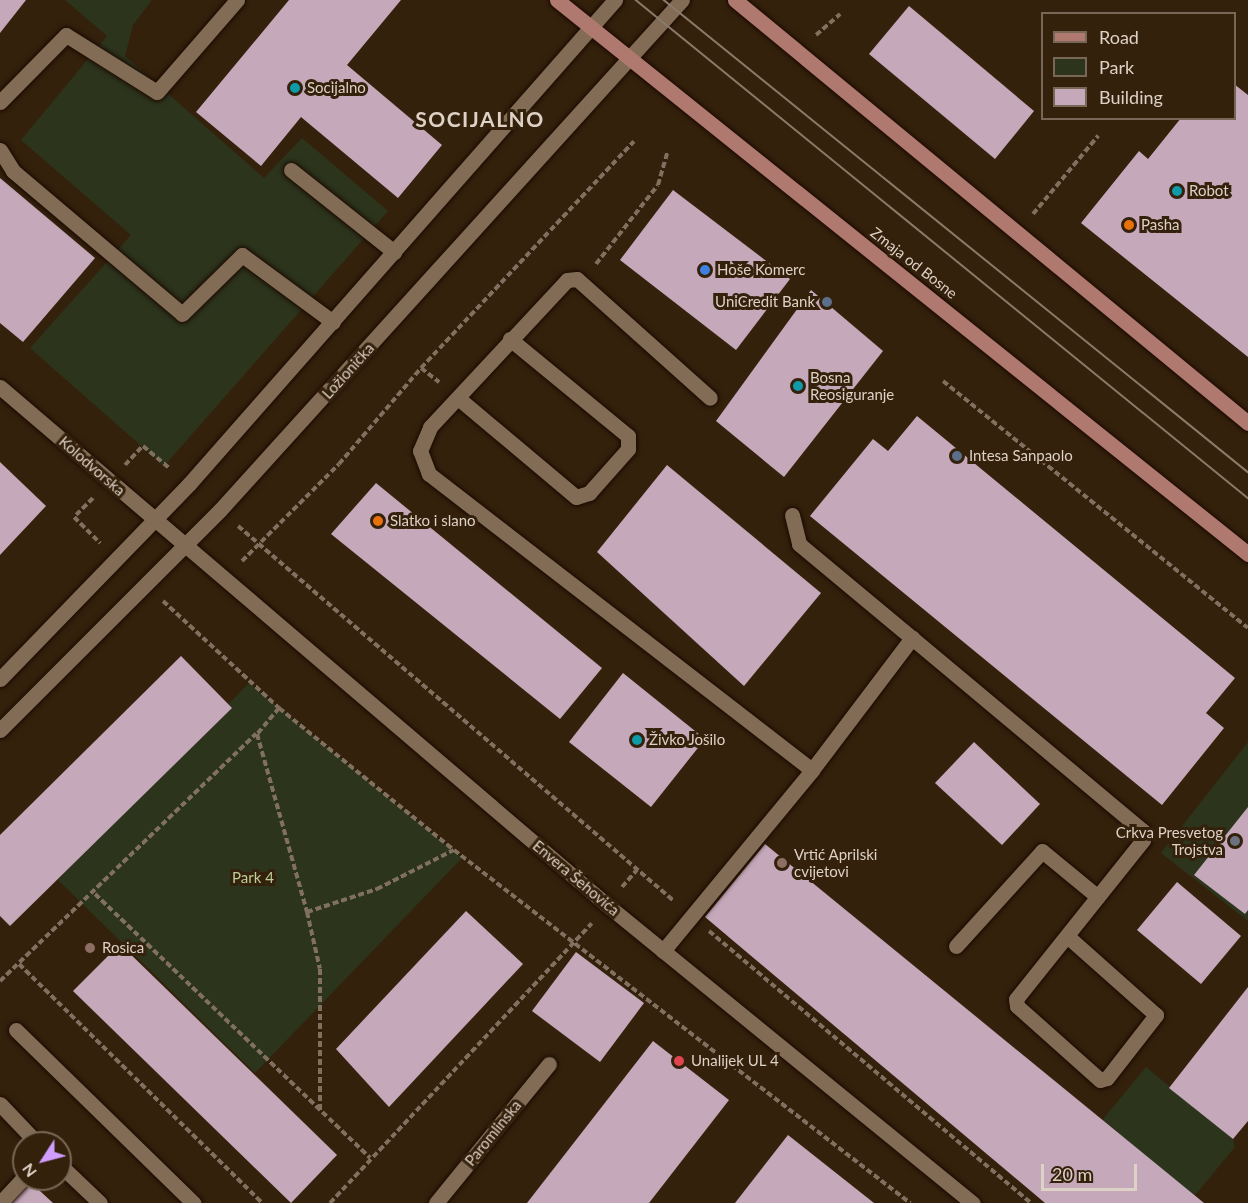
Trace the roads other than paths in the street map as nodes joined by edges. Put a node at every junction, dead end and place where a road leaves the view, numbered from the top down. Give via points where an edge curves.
1 (237, 0) edge
2 (557, 0) edge
3 (615, 0) edge
4 (682, 0) edge
5 (735, 0) edge
6 (591, 28) junction
7 (630, 60) junction
8 (0, 102) edge
9 (0, 150) edge
10 (291, 170) dead end
11 (394, 252) junction
12 (333, 322) junction
13 (510, 339) junction
14 (0, 387) edge
15 (458, 398) junction
16 (710, 398) dead end
17 (1248, 423) edge
18 (792, 515) dead end
19 (155, 520) junction
20 (185, 546) junction
21 (1248, 554) edge
22 (912, 638) junction
23 (0, 679) edge
24 (0, 730) edge
25 (812, 770) junction
26 (1098, 897) junction
27 (1068, 937) junction
28 (956, 946) dead end
29 (663, 951) junction
30 (16, 1030) dead end
31 (549, 1064) dead end
32 (0, 1104) edge
33 (26, 1131) edge
34 (72, 1176) edge
35 (12, 1190) edge
36 (0, 1203) edge
37 (100, 1203) edge
38 (193, 1203) edge
39 (436, 1203) edge
40 (973, 1203) edge

1 - 8 street via 157,92 66,35
2 - 6 main road, Zmaja od Bosne
3 - 6 street
4 - 7 street, Ložionička
5 - 17 main road
6 - 7 main road, Zmaja od Bosne
6 - 11 street
7 - 20 street, Ložionička
7 - 21 main road, Zmaja od Bosne
9 - 12 street via 13,171 182,314 242,255
10 - 11 street
11 - 12 street
12 - 19 street
13 - 15 street
13 - 15 street via 628,436 628,449 589,493 576,497
13 - 16 street via 567,280 576,279
14 - 19 street, Kolodvorska
15 - 25 street via 423,438 420,451 429,474
18 - 22 street via 799,544
19 - 20 street, Kolodvorska
19 - 23 street
20 - 24 street, Ložionička
20 - 29 street, Envera Šehovića
22 - 25 street
22 - 26 street via 1143,831 1143,840
25 - 29 street
26 - 27 street
26 - 28 street via 1042,851
27 - 27 street via 1016,999 1017,1006 1100,1080 1107,1078 1156,1015
29 - 40 street, Envera Šehovića
30 - 38 street
31 - 39 street, Paromlinska
32 - 33 street
34 - 37 street
35 - 36 street

